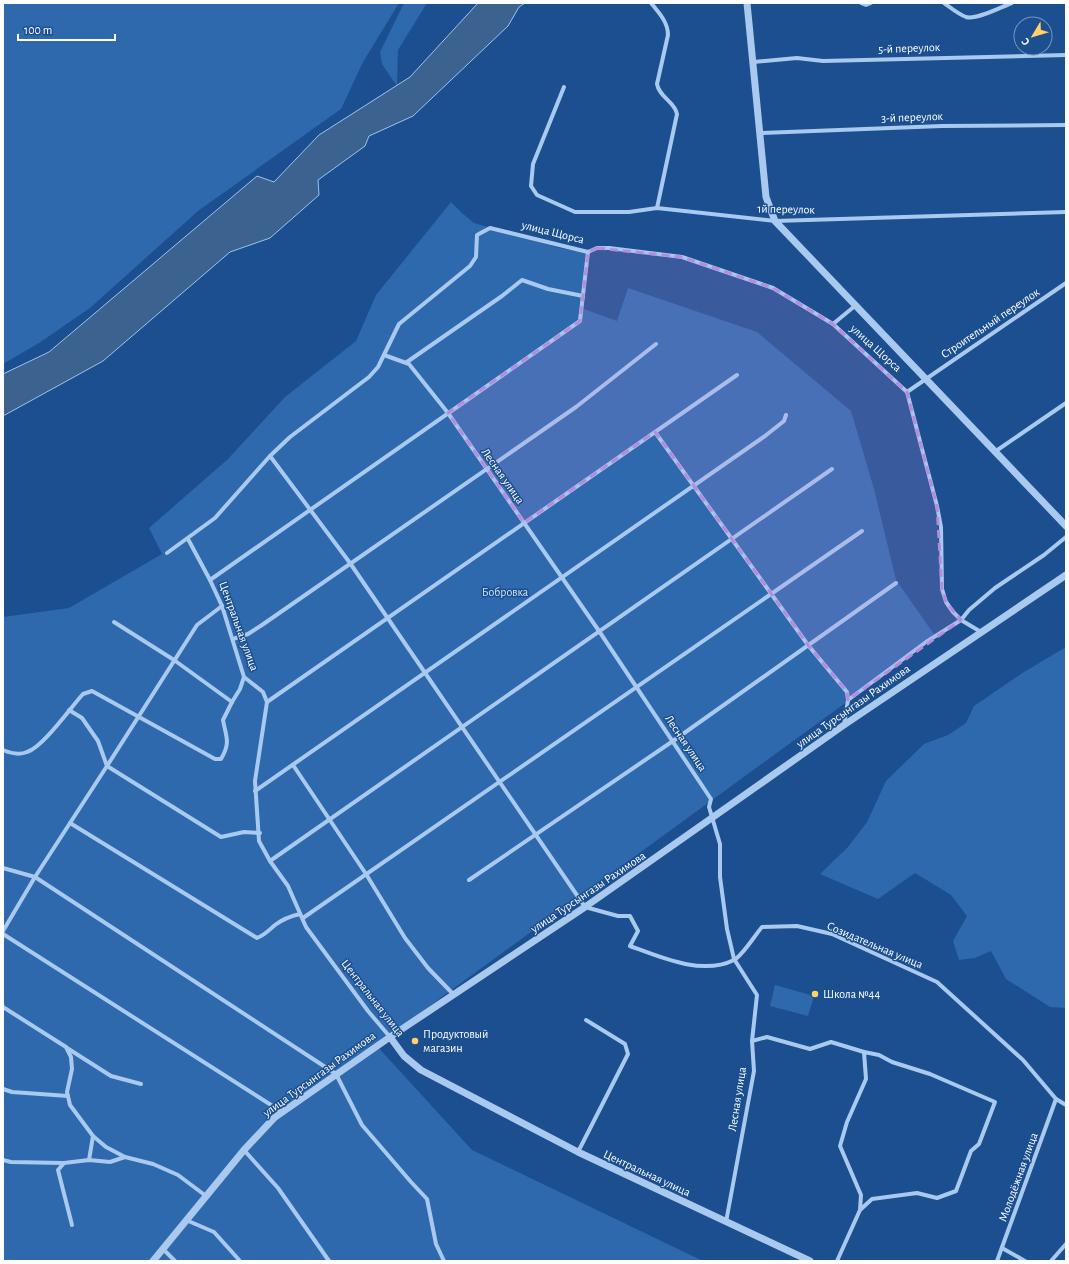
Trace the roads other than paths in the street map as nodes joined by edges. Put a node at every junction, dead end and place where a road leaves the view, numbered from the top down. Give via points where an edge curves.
1 (651, 3) edge
2 (747, 3) edge
3 (861, 3) edge
4 (871, 3) edge
5 (944, 3) edge
6 (1012, 3) edge
7 (1066, 54) edge
8 (754, 62) junction
9 (564, 87) dead end
10 (1066, 125) edge
11 (758, 133) junction
12 (657, 208) junction
13 (1066, 212) edge
14 (775, 221) junction
15 (588, 252) junction
16 (1066, 282) edge
17 (583, 296) junction
18 (856, 306) junction
19 (833, 324) junction
20 (656, 344) dead end
21 (384, 355) junction
22 (407, 362) junction
23 (737, 375) dead end
24 (925, 379) junction
25 (906, 392) junction
26 (1066, 403) edge
27 (448, 413) junction
28 (786, 415) dead end
29 (655, 432) junction
30 (996, 451) junction
31 (270, 456) junction
32 (486, 469) junction
33 (832, 469) dead end
34 (693, 485) junction
35 (310, 510) junction
36 (524, 523) junction
37 (1066, 526) edge
38 (862, 531) dead end
39 (1066, 537) edge
40 (188, 538) junction
41 (731, 538) junction
42 (167, 553) dead end
43 (350, 563) junction
44 (1066, 575) edge
45 (561, 578) junction
46 (210, 580) junction
47 (896, 582) dead end
48 (771, 593) junction
49 (222, 606) junction
50 (388, 618) junction
51 (961, 620) junction
52 (114, 622) dead end
53 (599, 631) junction
54 (980, 632) junction
55 (233, 639) junction
56 (808, 645) junction
57 (174, 660) junction
58 (424, 673) junction
59 (244, 677) junction
60 (636, 687) junction
61 (848, 700) junction
62 (232, 702) junction
63 (267, 702) junction
64 (69, 710) junction
65 (139, 716) junction
66 (844, 725) junction
67 (462, 727) junction
68 (673, 741) junction
69 (3, 750) edge
70 (293, 765) junction
71 (107, 766) junction
72 (499, 782) junction
73 (255, 791) junction
74 (330, 818) junction
75 (713, 820) junction
76 (70, 823) junction
77 (260, 833) junction
78 (536, 835) junction
79 (270, 861) junction
80 (3, 868) edge
81 (366, 874) junction
82 (35, 877) junction
83 (469, 880) dead end
84 (586, 907) junction
85 (300, 914) junction
86 (303, 918) junction
87 (3, 932) edge
88 (734, 959) junction
89 (455, 995) junction
90 (3, 1007) edge
91 (586, 1020) dead end
92 (390, 1037) junction
93 (752, 1041) junction
94 (66, 1047) junction
95 (864, 1052) junction
96 (336, 1074) junction
97 (142, 1084) dead end
98 (3, 1089) edge
99 (68, 1096) junction
100 (1056, 1099) junction
101 (1066, 1105) edge
102 (282, 1112) junction
103 (93, 1136) junction
104 (244, 1150) junction
105 (578, 1152) junction
106 (125, 1158) junction
107 (3, 1160) edge
108 (89, 1160) junction
109 (64, 1162) junction
110 (206, 1196) junction
111 (860, 1210) junction
112 (186, 1220) junction
113 (726, 1223) junction
114 (72, 1225) dead end
115 (1066, 1244) edge
116 (1002, 1248) junction
117 (163, 1249) junction
118 (152, 1261) edge
119 (176, 1261) edge
120 (240, 1261) edge
121 (329, 1261) edge
122 (444, 1261) edge
123 (810, 1261) edge
124 (837, 1261) edge
125 (997, 1261) edge
126 (1025, 1261) edge
127 (1051, 1261) edge

1 - 12 street via 668,29 658,89 675,108 677,114
2 - 8 street, улица Щорса
3 - 4 street
5 - 6 street via 967,17 975,17
7 - 8 street, 5-й переулок via 823,61 797,58
8 - 11 street, улица Щорса
9 - 12 street, 1й переулок via 532,170 532,186 537,194 575,212 628,212
10 - 11 street, 3-й переулок via 942,126
11 - 14 street, улица Щорса via 766,197
12 - 14 street, 1й переулок
13 - 14 street, 1й переулок
14 - 18 street, улица Щорса
15 - 17 street
15 - 19 street, улица Щорса via 596,248 609,248 682,257 773,288
15 - 21 street, улица Щорса via 490,228 477,235 476,257 470,266 399,324
16 - 24 street, Строительный переулок
17 - 22 street via 548,289 522,280
17 - 27 street via 580,321
18 - 19 street
18 - 24 street, улица Щорса
19 - 25 street, улица Щорса
20 - 32 street via 576,408
21 - 22 street
21 - 31 street via 369,377 290,437
22 - 27 street, Лесная улица
23 - 29 street
24 - 25 street, Строительный переулок
24 - 30 street, улица Щорса
25 - 51 street via 937,506 942,589 946,602
26 - 30 street
27 - 32 street, Лесная улица
27 - 35 street
28 - 34 street via 784,421
29 - 34 street
29 - 36 street
30 - 37 street, улица Щорса
31 - 35 street
31 - 40 street via 223,510
32 - 36 street, Лесная улица
32 - 43 street
33 - 41 street
34 - 41 street
34 - 45 street
35 - 43 street
35 - 46 street
36 - 45 street, Лесная улица
36 - 50 street
38 - 48 street
39 - 51 street via 995,588
40 - 42 street
40 - 46 street, Центральная улица
41 - 48 street
41 - 53 street
43 - 50 street
43 - 55 street via 262,625 248,634
44 - 54 street, улица Турсынгазы Рахимова
45 - 53 street, Лесная улица
45 - 58 street
46 - 49 street, Центральная улица
47 - 56 street
48 - 56 street
48 - 60 street
49 - 55 street, Центральная улица
49 - 57 street via 197,625
50 - 58 street
50 - 63 street
51 - 54 street
51 - 61 street via 926,642
52 - 57 street
53 - 60 street, Лесная улица
53 - 67 street
54 - 66 street, улица Турсынгазы Рахимова
55 - 59 street, Центральная улица
56 - 61 street via 847,692
56 - 68 street
57 - 62 street
57 - 65 street
58 - 67 street
58 - 70 street
59 - 62 street
59 - 63 street, Центральная улица via 263,692
60 - 68 street, Лесная улица
60 - 72 street
61 - 66 street
62 - 65 street via 223,720 228,735 226,751 221,759 215,759
63 - 73 street, Центральная улица
64 - 65 street via 83,694 92,691
64 - 69 street via 49,734 27,753
64 - 71 street via 82,718 98,741
65 - 71 street
66 - 75 street, улица Турсынгазы Рахимова
67 - 72 street
67 - 74 street
68 - 75 street, Лесная улица via 711,799 709,807
68 - 78 street
70 - 73 street
70 - 74 street
71 - 76 street
71 - 77 street via 221,837 244,832
72 - 78 street
72 - 81 street
73 - 77 street, Центральная улица
74 - 79 street
74 - 81 street
75 - 84 street, улица Турсынгазы Рахимова
75 - 88 street, Лесная улица via 720,844 720,877
76 - 82 street
76 - 85 street via 256,938 288,917
77 - 79 street, Центральная улица via 259,841
78 - 83 street
78 - 84 street
79 - 85 street, Центральная улица via 288,886
80 - 82 street
81 - 86 street
81 - 89 street via 405,938 428,968
82 - 87 street
82 - 96 street
84 - 88 street via 618,916 630,916 638,932 630,946 681,964 713,965
84 - 89 street, улица Турсынгазы Рахимова
85 - 86 street, Центральная улица
86 - 92 street, Центральная улица via 306,927 342,978
87 - 102 street
88 - 93 street, Лесная улица via 757,995
88 - 100 street, Созидательная улица via 762,927 798,926 832,934 937,982 1023,1060
89 - 92 street, улица Турсынгазы Рахимова
90 - 94 street
91 - 105 street via 626,1044 628,1054
92 - 96 street, улица Турсынгазы Рахимова
92 - 105 street, Центральная улица via 404,1056 421,1070
93 - 95 street via 767,1037 810,1049 831,1042
93 - 113 street, Лесная улица via 754,1071
94 - 97 street via 111,1076
94 - 99 street via 71,1057 72,1069
95 - 111 street via 866,1079 847,1122 840,1146 861,1195
95 - 111 street via 930,1074 995,1102 979,1144 971,1150 956,1191 937,1198 917,1193 872,1199
96 - 102 street, улица Турсынгазы Рахимова
96 - 122 street via 362,1125 428,1199 436,1244
98 - 99 street via 12,1092
99 - 103 street via 70,1105
100 - 101 street, Созидательная улица
100 - 116 street, Молодёжная улица
102 - 104 street, улица Турсынгазы Рахимова
103 - 106 street
103 - 108 street
104 - 110 street, улица Турсынгазы Рахимова
104 - 121 street via 278,1188
105 - 113 street, Центральная улица
106 - 108 street via 110,1162
106 - 110 street via 154,1164 178,1175
107 - 109 street via 45,1164
108 - 109 street
109 - 114 street via 58,1170
110 - 112 street, улица Турсынгазы Рахимова
111 - 124 street
112 - 117 street, улица Турсынгазы Рахимова
112 - 120 street via 214,1232
113 - 123 street, Центральная улица
115 - 127 street
116 - 125 street, Молодёжная улица
116 - 126 street
117 - 118 street, улица Турсынгазы Рахимова
117 - 119 street

